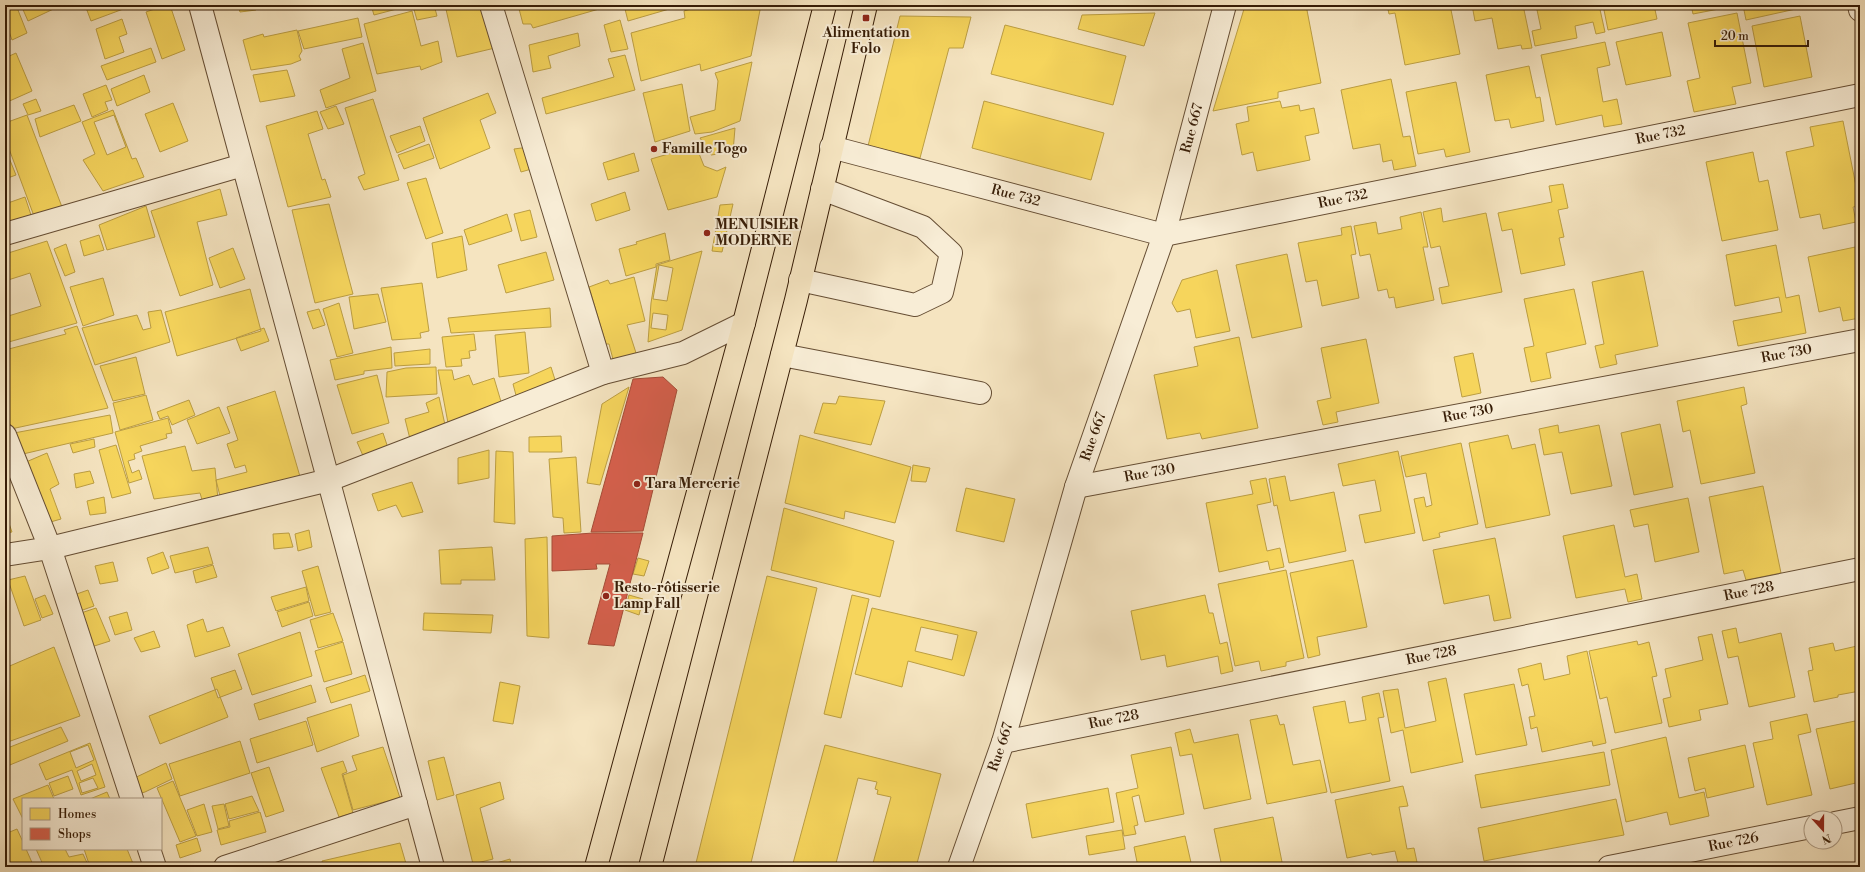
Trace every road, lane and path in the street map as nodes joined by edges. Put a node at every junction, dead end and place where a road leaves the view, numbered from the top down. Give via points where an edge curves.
1 (200, 5) edge
2 (491, 5) edge
3 (825, 5) edge
4 (866, 5) edge
5 (1225, 5) edge
6 (1859, 5) edge
7 (1860, 10) edge
8 (1860, 95) edge
9 (831, 147) junction
10 (243, 165) junction
11 (822, 189) junction
12 (5, 234) edge
13 (1164, 235) junction
14 (800, 280) junction
15 (744, 323) junction
16 (1860, 340) edge
17 (782, 355) junction
18 (604, 372) junction
19 (980, 393) dead end
20 (5, 435) edge
21 (329, 480) junction
22 (1076, 487) junction
23 (50, 548) junction
24 (5, 555) edge
25 (1860, 569) edge
26 (1003, 742) junction
27 (132, 798) edge
28 (416, 804) junction
29 (1860, 818) edge
30 (1843, 821) edge
31 (1803, 829) edge
32 (149, 850) edge
33 (155, 867) edge
34 (226, 867) edge
35 (433, 867) edge
36 (596, 867) edge
37 (650, 867) edge
38 (959, 867) edge
39 (1609, 867) edge

1 - 10 street
2 - 18 street
3 - 15 main road
4 - 9 main road
5 - 13 street, Rue 667
6 - 7 street
8 - 13 street, Rue 732
9 - 11 main road
9 - 13 street, Rue 732
10 - 12 street
10 - 21 street
11 - 14 main road
11 - 14 street via 923,227 951,253 942,292 915,305
13 - 22 street, Rue 667
14 - 17 main road
15 - 18 street via 683,353
15 - 36 main road
16 - 22 street, Rue 730
17 - 19 street
17 - 37 main road
18 - 21 street
20 - 23 street
21 - 23 street
21 - 28 street
22 - 26 street, Rue 667
23 - 24 street
23 - 27 street
25 - 26 street, Rue 728
26 - 38 street, Rue 667
28 - 34 street
28 - 35 street
29 - 30 street
31 - 39 street, Rue 726
32 - 33 street

